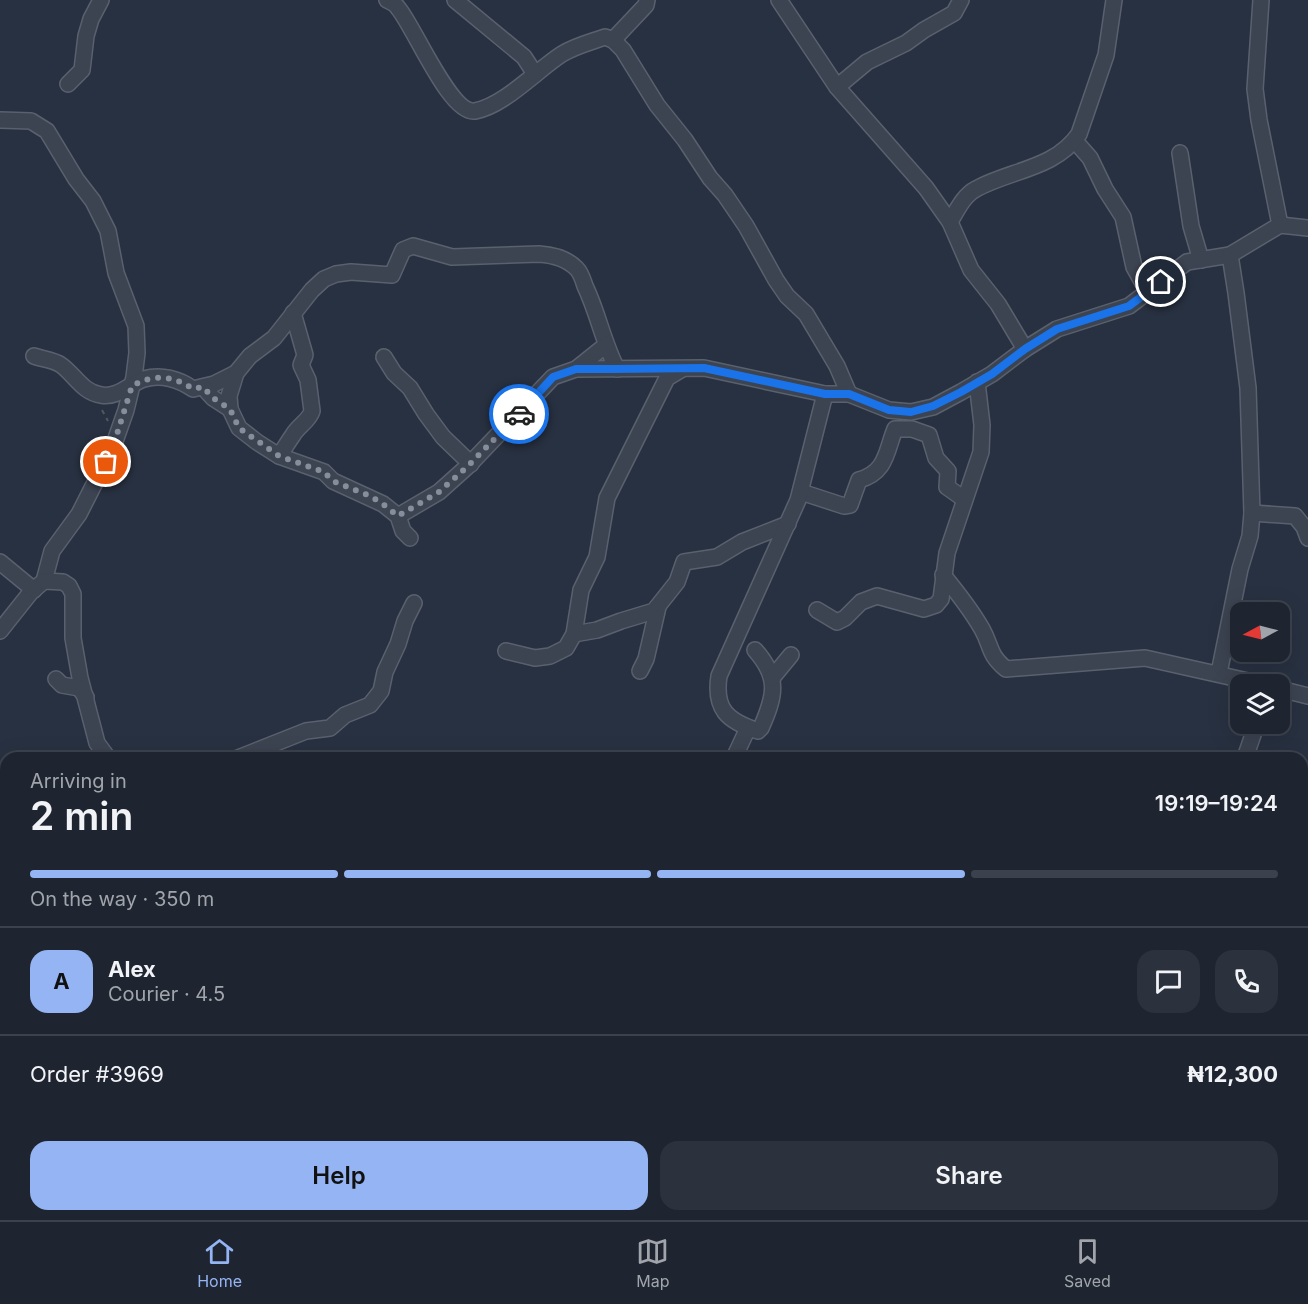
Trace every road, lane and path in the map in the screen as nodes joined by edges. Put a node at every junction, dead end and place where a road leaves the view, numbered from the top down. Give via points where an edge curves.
1 (101, 0) edge
2 (387, 0) edge
3 (455, 0) edge
4 (647, 0) edge
5 (779, 0) edge
6 (961, 0) edge
7 (1114, 0) edge
8 (1261, 0) edge
9 (612, 40) junction
10 (535, 74) junction
11 (68, 84) dead end
12 (837, 87) junction
13 (0, 120) edge
14 (1074, 141) junction
15 (1180, 153) dead end
16 (950, 222) junction
17 (1280, 225) junction
18 (1308, 228) edge
19 (1230, 255) junction
20 (1201, 260) junction
21 (1148, 292) junction
22 (293, 314) junction
23 (606, 345) junction
24 (1025, 349) junction
25 (34, 356) dead end
26 (384, 357) dead end
27 (576, 369) junction
28 (617, 369) junction
29 (682, 369) junction
30 (236, 373) junction
31 (978, 382) junction
32 (132, 386) junction
33 (203, 387) junction
34 (91, 392) junction
35 (825, 394) junction
36 (849, 394) junction
37 (230, 409) junction
38 (116, 437) junction
39 (279, 456) junction
40 (471, 464) junction
41 (801, 492) junction
42 (964, 499) junction
43 (1252, 513) junction
44 (398, 516) junction
45 (788, 524) junction
46 (410, 538) dead end
47 (1308, 538) edge
48 (0, 562) edge
49 (943, 575) junction
50 (39, 586) junction
51 (414, 603) dead end
52 (658, 607) junction
53 (817, 610) dead end
54 (0, 631) edge
55 (574, 634) junction
56 (755, 650) dead end
57 (506, 651) dead end
58 (791, 655) dead end
59 (640, 671) dead end
60 (1219, 673) junction
61 (1230, 676) edge
62 (771, 678) junction
63 (56, 679) dead end
64 (1290, 692) edge
65 (1308, 696) edge
66 (86, 697) junction
67 (748, 728) junction
68 (1253, 734) edge
69 (104, 752) edge
70 (253, 752) edge
71 (737, 752) edge
72 (1247, 752) edge

1 - 11 street via 88,28 82,70
2 - 10 street via 398,6 459,107 470,112 482,110
3 - 10 street via 524,57
4 - 9 street
5 - 12 street
6 - 12 street via 954,13 867,62
7 - 14 street via 1106,55
8 - 17 street via 1255,89
9 - 10 street via 605,37 564,53
9 - 36 street via 726,195 787,296 806,314
12 - 16 street via 926,188
13 - 32 street via 31,121 47,131 108,231 116,273 136,326
14 - 16 street via 1054,157 974,189
14 - 21 street via 1090,158 1123,217 1134,267
15 - 20 street via 1191,226
16 - 24 street via 971,270 998,304
17 - 18 street
17 - 19 street
19 - 20 street
19 - 43 street via 1248,388
20 - 21 street via 1187,262
21 - 24 street via 1129,306 1057,329
22 - 23 street via 324,279 351,272 392,275 403,250 413,246 452,257 554,255 578,270
22 - 30 street via 274,338 250,356
22 - 39 street via 305,355 301,365 308,380 312,411
23 - 27 street
23 - 28 street
24 - 31 street
25 - 34 street via 60,364
26 - 40 street via 411,388 443,437
27 - 28 street
27 - 40 street via 553,377
28 - 29 street
29 - 35 street via 704,368
29 - 55 street via 674,372 663,386 608,498 597,557 581,590
30 - 33 street
30 - 37 street via 229,396
31 - 36 street via 933,406 911,412 889,410
31 - 42 street via 981,452
32 - 33 street via 145,379 168,378 193,389
32 - 34 street via 110,395
32 - 38 street
33 - 37 street
34 - 38 path
35 - 36 street
35 - 41 street
37 - 39 street via 239,428
38 - 50 street via 79,514 52,551
39 - 44 street via 324,472 333,481 370,496
40 - 44 street via 439,492
41 - 42 street via 850,505 859,480 878,469 886,458 895,429 912,429 929,435 936,458 948,471 947,487
41 - 45 street
42 - 49 street
43 - 47 street via 1295,516
43 - 60 street
44 - 46 street
45 - 52 street via 741,542 717,557 684,562 677,582
45 - 67 street via 719,676 718,702 722,711
48 - 50 street
49 - 53 street via 941,599 924,609 877,596 861,602 837,622
49 - 60 street via 970,609 994,659 1006,669 1145,658
50 - 54 street
50 - 66 street via 63,582 73,594 74,647
51 - 70 street via 381,691 370,705 345,715 330,728 306,731
52 - 55 street via 597,630
52 - 59 street
55 - 57 street via 566,648 550,656 535,658
56 - 62 street
58 - 62 street
60 - 61 street
62 - 67 street via 773,699 769,710 758,731
63 - 66 street via 62,685 79,688
64 - 65 street
66 - 69 street via 97,743
67 - 71 street
68 - 72 street

